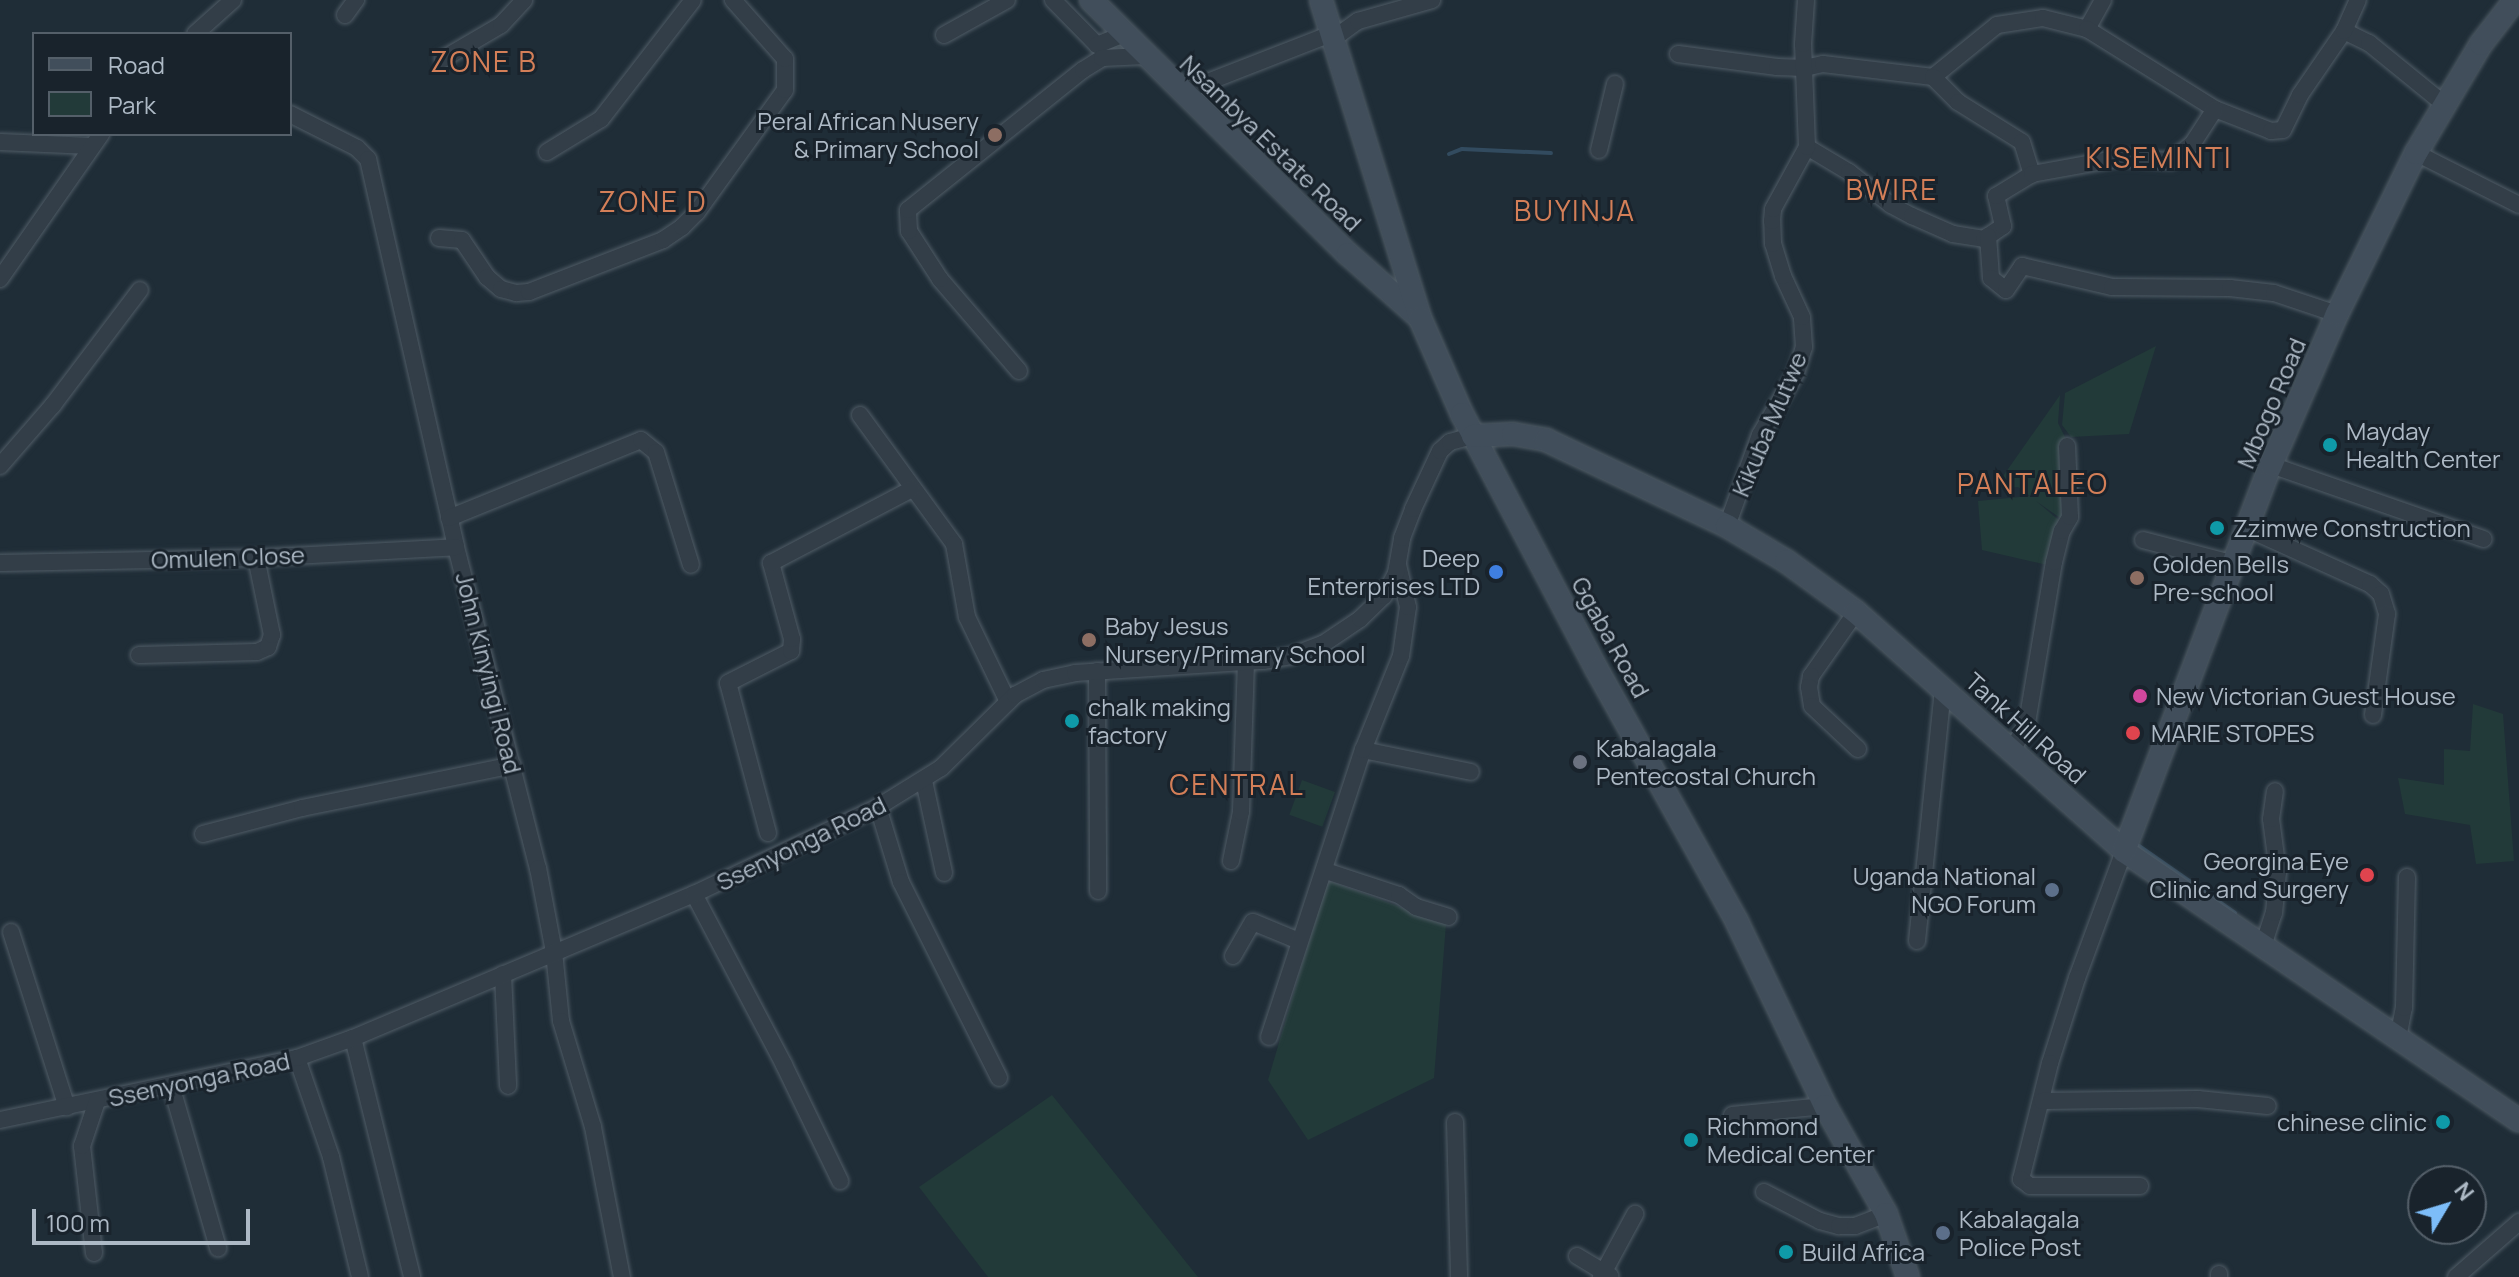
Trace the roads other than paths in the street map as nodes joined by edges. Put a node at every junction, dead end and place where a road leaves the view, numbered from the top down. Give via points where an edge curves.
1 (233, 0) edge
2 (356, 0) edge
3 (524, 0) edge
4 (693, 0) edge
5 (733, 0) edge
6 (1007, 0) edge
7 (1053, 0) edge
8 (1091, 0) edge
9 (1321, 0) edge
10 (1432, 0) edge
11 (1806, 0) edge
12 (2103, 0) edge
13 (2358, 0) edge
14 (2515, 0) edge
15 (345, 15) dead end
16 (2087, 29) junction
17 (2344, 31) junction
18 (197, 32) edge
19 (1124, 34) junction
20 (944, 35) dead end
21 (1332, 37) junction
22 (1678, 54) dead end
23 (1145, 56) junction
24 (443, 59) dead end
25 (1805, 68) junction
26 (1933, 77) junction
27 (1615, 84) dead end
28 (1182, 92) junction
29 (2444, 104) junction
30 (2215, 109) junction
31 (292, 115) edge
32 (96, 140) edge
33 (0, 142) edge
34 (1807, 147) junction
35 (1599, 150) dead end
36 (547, 152) dead end
37 (2416, 153) junction
38 (2032, 174) junction
39 (2519, 205) edge
40 (1988, 236) junction
41 (439, 238) dead end
42 (0, 279) edge
43 (140, 290) dead end
44 (2337, 314) junction
45 (1420, 318) junction
46 (1019, 371) dead end
47 (860, 415) dead end
48 (1473, 436) junction
49 (2067, 446) dead end
50 (2271, 465) junction
51 (0, 466) edge
52 (912, 489) junction
53 (449, 518) junction
54 (1727, 526) junction
55 (2248, 529) junction
56 (2483, 539) dead end
57 (2143, 540) dead end
58 (456, 547) junction
59 (256, 558) junction
60 (0, 563) edge
61 (2235, 564) junction
62 (691, 565) dead end
63 (1398, 565) junction
64 (1856, 612) junction
65 (139, 655) dead end
66 (1246, 661) junction
67 (1097, 671) junction
68 (1943, 688) junction
69 (1008, 702) junction
70 (2373, 715) dead end
71 (1858, 749) dead end
72 (1363, 750) junction
73 (2012, 751) junction
74 (513, 765) junction
75 (1471, 772) dead end
76 (924, 781) junction
77 (2275, 791) dead end
78 (878, 807) junction
79 (203, 834) dead end
80 (771, 843) junction
81 (2124, 851) junction
82 (1231, 861) dead end
83 (1326, 871) junction
84 (944, 873) dead end
85 (2407, 877) dead end
86 (1098, 891) dead end
87 (694, 894) junction
88 (1448, 917) dead end
89 (11, 932) dead end
90 (1299, 941) junction
91 (1917, 941) dead end
92 (2263, 946) junction
93 (554, 952) junction
94 (1233, 956) dead end
95 (503, 974) junction
96 (1269, 1037) dead end
97 (353, 1038) junction
98 (2398, 1038) junction
99 (297, 1058) junction
100 (999, 1078) dead end
101 (171, 1085) junction
102 (508, 1086) dead end
103 (97, 1101) junction
104 (2042, 1101) junction
105 (1825, 1106) junction
106 (2268, 1106) dead end
107 (67, 1107) junction
108 (1732, 1115) dead end
109 (0, 1120) edge
110 (2519, 1120) edge
111 (1455, 1122) dead end
112 (840, 1181) dead end
113 (2140, 1186) dead end
114 (1764, 1192) dead end
115 (1635, 1214) dead end
116 (1886, 1214) junction
117 (2519, 1222) edge
118 (218, 1248) dead end
119 (94, 1253) dead end
120 (1577, 1256) dead end
121 (1605, 1275) edge
122 (360, 1277) edge
123 (412, 1277) edge
124 (622, 1277) edge
125 (1459, 1277) edge
126 (1908, 1277) edge
127 (2456, 1277) edge

1 - 18 street
2 - 15 street
3 - 24 street via 501,25
4 - 36 street via 601,119
5 - 41 street via 785,59 785,90 682,227 663,240 516,293 487,277 462,240
6 - 20 street
7 - 19 street via 1097,45
8 - 19 street, Nsambya Estate Road
9 - 21 street, Ggaba Road
10 - 21 street via 1350,24
11 - 25 street
12 - 16 street
13 - 17 street
14 - 29 street, Mbogo Road
16 - 26 street via 2043,18 2013,20 1986,32
16 - 30 street
17 - 29 street via 2369,43
17 - 30 street via 2283,130 2271,131
19 - 23 street, Nsambya Estate Road
21 - 28 street
21 - 45 street, Ggaba Road
22 - 25 street
23 - 28 street, Nsambya Estate Road
23 - 46 street via 1118,55 1092,64 908,210 909,231 940,279
25 - 26 street via 1823,64
25 - 34 street
26 - 38 street via 1958,102 2022,142
27 - 35 street
28 - 45 street, Nsambya Estate Road
29 - 37 street, Mbogo Road
30 - 38 street via 2193,143 2171,161 2120,158
31 - 53 street, John Kinyingi Road via 357,148 368,159
32 - 33 street
32 - 42 street
34 - 40 street via 1912,216 1968,239
34 - 54 street, Kikuba Mutwe via 1773,209 1772,221 1776,255 1802,317 1804,347 1796,373 1760,435
37 - 39 street
37 - 44 street, Mbogo Road
38 - 40 street via 1996,196 2003,226
40 - 44 street via 1991,278 2006,290 2022,266 2112,287 2258,290
43 - 51 street
44 - 50 street, Mbogo Road
45 - 48 street, Ggaba Road
47 - 52 street
48 - 54 street, Tank Hill Road via 1513,434 1546,440
48 - 63 street, Ssenyonga Road via 1450,442 1440,451 1402,538
48 - 105 street, Ggaba Road via 1737,922
49 - 73 street via 2070,517 2054,562 2027,723
50 - 55 street, Mbogo Road
50 - 56 street
52 - 69 street via 954,544 967,617
52 - 80 street via 771,563 791,651 728,683
53 - 58 street, John Kinyingi Road
53 - 62 street via 641,440 656,452
54 - 64 street, Tank Hill Road
55 - 61 street, Mbogo Road
55 - 70 street via 2370,584 2381,594 2387,614
57 - 61 street
58 - 59 street, Omulen Close
58 - 74 street, John Kinyingi Road
59 - 60 street, Omulen Close
59 - 65 street via 272,635 268,647 257,652
61 - 81 street, Mbogo Road
63 - 66 street, Ssenyonga Road via 1384,596 1340,634 1291,656
63 - 72 street via 1408,607 1401,656
64 - 68 street, Tank Hill Road
64 - 71 street via 1811,676 1809,687 1812,706
66 - 67 street, Ssenyonga Road
66 - 82 street via 1241,812
67 - 69 street, Ssenyonga Road via 1043,680
67 - 86 street
68 - 73 street, Tank Hill Road
68 - 91 street
69 - 76 street, Ssenyonga Road
72 - 75 street
72 - 83 street
73 - 81 street, Tank Hill Road
74 - 79 street
74 - 93 street, John Kinyingi Road
76 - 78 street, Ssenyonga Road
76 - 84 street
77 - 92 street via 2271,819 2278,872 2274,913
78 - 80 street, Ssenyonga Road
78 - 100 street via 916,916
80 - 87 street, Ssenyonga Road
81 - 92 street, Tank Hill Road
81 - 104 street via 2077,978
83 - 88 street
83 - 90 street
85 - 98 street via 2404,1008
87 - 93 street, Ssenyonga Road
87 - 112 street
89 - 107 street
90 - 94 street via 1253,922
90 - 96 street
92 - 98 street, Tank Hill Road
93 - 95 street, Ssenyonga Road
93 - 124 street, John Kinyingi Road via 561,1021 593,1127
95 - 97 street, Ssenyonga Road
95 - 102 street
97 - 99 street, Ssenyonga Road
97 - 123 street
98 - 110 street, Tank Hill Road
99 - 101 street, Ssenyonga Road
99 - 122 street via 331,1157
101 - 103 street, Ssenyonga Road
101 - 118 street
103 - 107 street, Ssenyonga Road
103 - 119 street via 82,1146
104 - 106 street via 2198,1099
104 - 113 street via 2021,1179 2030,1186
105 - 108 street
105 - 116 street, Ggaba Road
107 - 109 street, Ssenyonga Road
111 - 125 street
114 - 116 street via 1839,1226
115 - 121 street
116 - 126 street, Ggaba Road
117 - 127 street
120 - 121 street

